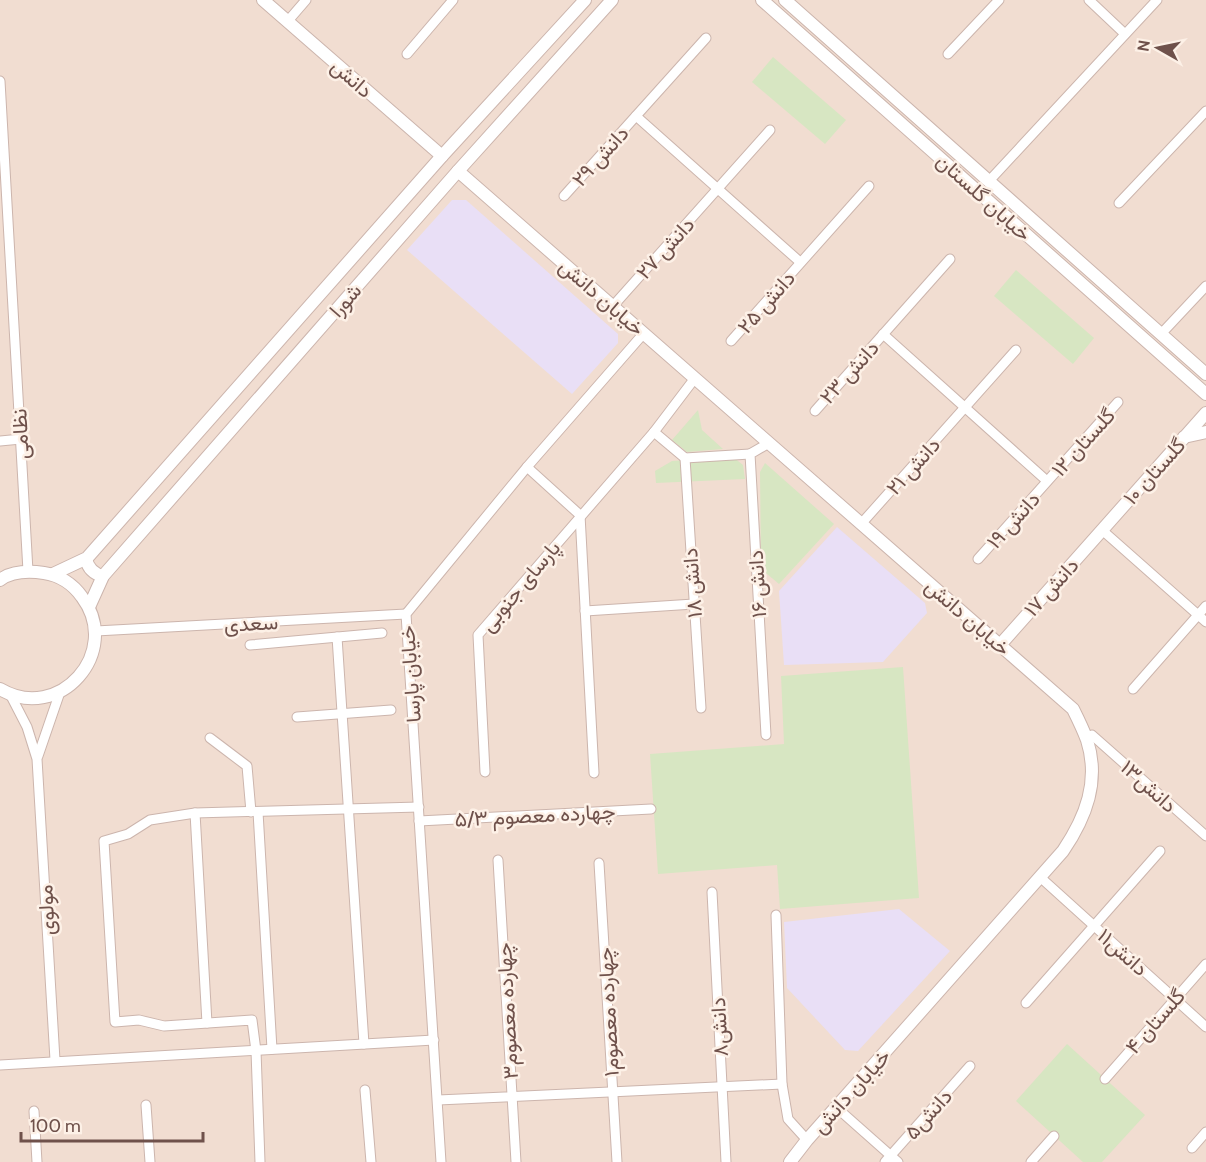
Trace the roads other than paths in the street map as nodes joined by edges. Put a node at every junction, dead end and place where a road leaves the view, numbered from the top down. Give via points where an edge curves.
1 (263, 0) edge
2 (306, 0) edge
3 (453, 0) edge
4 (585, 0) edge
5 (612, 0) edge
6 (762, 0) edge
7 (785, 0) edge
8 (1089, 0) edge
9 (1156, 0) edge
10 (997, 2) edge
11 (287, 21) junction
12 (1125, 34) junction
13 (706, 38) dead end
14 (406, 54) dead end
15 (948, 54) dead end
16 (0, 81) edge
17 (0, 89) edge
18 (1206, 111) edge
19 (636, 116) junction
20 (770, 130) dead end
21 (442, 156) junction
22 (458, 171) junction
23 (989, 181) junction
24 (869, 186) dead end
25 (717, 190) junction
26 (564, 196) dead end
27 (1119, 203) dead end
28 (5, 242) edge
29 (951, 259) dead end
30 (800, 262) junction
31 (1206, 286) edge
32 (613, 306) junction
33 (644, 333) junction
34 (884, 334) junction
35 (1161, 334) junction
36 (731, 341) dead end
37 (1017, 350) dead end
38 (1206, 374) edge
39 (695, 378) junction
40 (1206, 394) edge
41 (1118, 402) dead end
42 (965, 407) junction
43 (815, 411) dead end
44 (1206, 413) edge
45 (654, 432) junction
46 (1206, 432) edge
47 (1185, 437) junction
48 (21, 439) junction
49 (0, 441) edge
50 (769, 443) junction
51 (750, 454) junction
52 (685, 458) junction
53 (527, 467) junction
54 (1047, 481) junction
55 (580, 515) junction
56 (861, 524) junction
57 (1102, 530) junction
58 (86, 559) junction
59 (978, 559) dead end
60 (28, 571) junction
61 (53, 574) junction
62 (103, 576) junction
63 (0, 580) edge
64 (694, 604) junction
65 (1206, 606) edge
66 (89, 607) junction
67 (585, 611) junction
68 (406, 614) junction
69 (1198, 615) junction
70 (1206, 622) edge
71 (96, 631) junction
72 (382, 633) dead end
73 (337, 637) junction
74 (250, 645) dead end
75 (1000, 645) junction
76 (1133, 689) dead end
77 (6, 693) edge
78 (60, 693) junction
79 (701, 708) dead end
80 (391, 710) dead end
81 (342, 713) junction
82 (297, 717) dead end
83 (765, 735) dead end
84 (1092, 735) dead end
85 (210, 738) dead end
86 (37, 759) junction
87 (485, 772) dead end
88 (594, 773) dead end
89 (418, 807) junction
90 (349, 809) junction
91 (651, 809) dead end
92 (255, 812) junction
93 (195, 813) junction
94 (419, 821) junction
95 (1206, 836) edge
96 (1160, 851) dead end
97 (498, 860) dead end
98 (599, 863) dead end
99 (1040, 877) junction
100 (712, 892) dead end
101 (776, 915) dead end
102 (1094, 926) junction
103 (1206, 964) edge
104 (1175, 999) junction
105 (1026, 1003) dead end
106 (207, 1023) junction
107 (1206, 1027) edge
108 (434, 1040) junction
109 (364, 1044) junction
110 (272, 1049) junction
111 (256, 1051) junction
112 (55, 1060) junction
113 (0, 1065) edge
114 (970, 1066) dead end
115 (1105, 1078) dead end
116 (782, 1084) junction
117 (722, 1087) junction
118 (365, 1090) dead end
119 (613, 1092) junction
120 (512, 1097) junction
121 (438, 1100) junction
122 (146, 1106) dead end
123 (837, 1107) junction
124 (34, 1111) dead end
125 (1206, 1132) edge
126 (1054, 1136) dead end
127 (807, 1140) junction
128 (1192, 1148) dead end
129 (892, 1160) edge
130 (37, 1162) edge
131 (150, 1162) edge
132 (260, 1162) edge
133 (371, 1162) edge
134 (441, 1162) edge
135 (516, 1162) edge
136 (617, 1162) edge
137 (726, 1162) edge
138 (780, 1162) edge
139 (790, 1162) edge
140 (1031, 1162) edge

1 - 11 street, دانش
2 - 11 street
3 - 14 street
4 - 21 street, شورا
5 - 22 street, شورا
6 - 40 street, خیابان گلستان
7 - 23 street, خیابان گلستان
8 - 12 street
9 - 12 street
10 - 15 street
11 - 21 street, دانش
12 - 23 street
13 - 19 street, دانش ۲۹
16 - 17 street, نظامی
17 - 28 street, نظامی
18 - 27 street
19 - 25 street
19 - 26 street, دانش ۲۹
20 - 25 street, دانش ۲۷
21 - 58 street, شورا
22 - 32 street, خیابان دانش
22 - 62 street, شورا
23 - 35 street, خیابان گلستان
24 - 30 street, دانش ۲۵
25 - 30 street
25 - 32 street, دانش ۲۷
28 - 48 street, نظامی
29 - 34 street, دانش ۲۳
30 - 36 street, دانش ۲۵
31 - 35 street
32 - 33 street, خیابان دانش
33 - 39 street, خیابان دانش
33 - 53 street, خیابان پارسا
34 - 42 street
34 - 43 street, دانش ۲۳
35 - 38 street, خیابان گلستان
37 - 42 street, دانش ۲۱
39 - 45 street, پارسای جنوبی
39 - 50 street, خیابان دانش
41 - 54 street, گلستان ۱۲
42 - 54 street
42 - 56 street, دانش ۲۱
44 - 47 street, گلستان ۱۰
45 - 52 street
45 - 55 street, پارسای جنوبی
46 - 47 street
47 - 57 street, گلستان ۱۰
48 - 49 street
48 - 60 street, نظامی
50 - 51 street
50 - 56 street, خیابان دانش
51 - 52 street
51 - 83 street, دانش ۱۶
52 - 64 street, دانش ۱۸
53 - 55 street
53 - 68 street, خیابان پارسا
54 - 59 street, دانش ۱۹
55 - 67 street
55 - 87 street, پارسای جنوبی via 478,635
56 - 75 street, خیابان دانش
57 - 69 street
57 - 75 street, دانش ۱۷
58 - 61 street, شورا
58 - 62 street via 87,565
60 - 61 street
60 - 63 street
61 - 66 street via 75,587
62 - 66 street, شورا
64 - 67 street
64 - 79 street, دانش ۱۸
65 - 69 street
66 - 71 street
67 - 88 street
68 - 71 street, سعدی
68 - 89 street, خیابان پارسا
69 - 70 street
69 - 76 street
71 - 78 street via 92,656 80,677
72 - 73 street
73 - 74 street
73 - 81 street
75 - 99 street, خیابان دانش via 1073,709 1087,740 1092,768 1089,799 1078,828
77 - 78 street via 36,699
77 - 86 street via 27,727
78 - 86 street
80 - 81 street
81 - 82 street
81 - 90 street
84 - 95 street, دانش۱۳
85 - 92 street via 247,766
86 - 112 street, مولوی
89 - 90 street
89 - 94 street, خیابان پارسا
90 - 92 street
90 - 109 street
91 - 94 street, چهارده معصوم ۵/۳
92 - 93 street
92 - 110 street
93 - 106 street
93 - 106 street via 150,820 128,834 104,841 115,1022 139,1020 164,1026
94 - 108 street, خیابان پارسا
96 - 102 street
97 - 120 street, چهارده معصوم۳
98 - 119 street, چهارده معصوم۱
99 - 102 street, دانش۱۱
99 - 123 street, خیابان دانش
100 - 117 street, دانش۸
101 - 116 street
102 - 104 street, دانش۱۱
102 - 105 street
103 - 104 street, گلستان ۴
104 - 107 street, دانش۱۱
104 - 115 street, گلستان ۴
106 - 111 street via 252,1020
108 - 109 street
108 - 121 street, خیابان پارسا
109 - 110 street
110 - 111 street
111 - 112 street
111 - 132 street
112 - 113 street
114 - 129 street, دانش۵
116 - 117 street
116 - 127 street via 788,1119
117 - 119 street
117 - 137 street, دانش۸
118 - 133 street
119 - 120 street
119 - 136 street, چهارده معصوم۱
120 - 121 street
120 - 135 street, چهارده معصوم۳
121 - 134 street, خیابان پارسا
122 - 131 street
123 - 127 street, خیابان دانش
123 - 129 street
124 - 130 street
125 - 128 street
126 - 140 street
127 - 138 street, خیابان دانش via 793,1146
127 - 139 street, خیابان دانش

